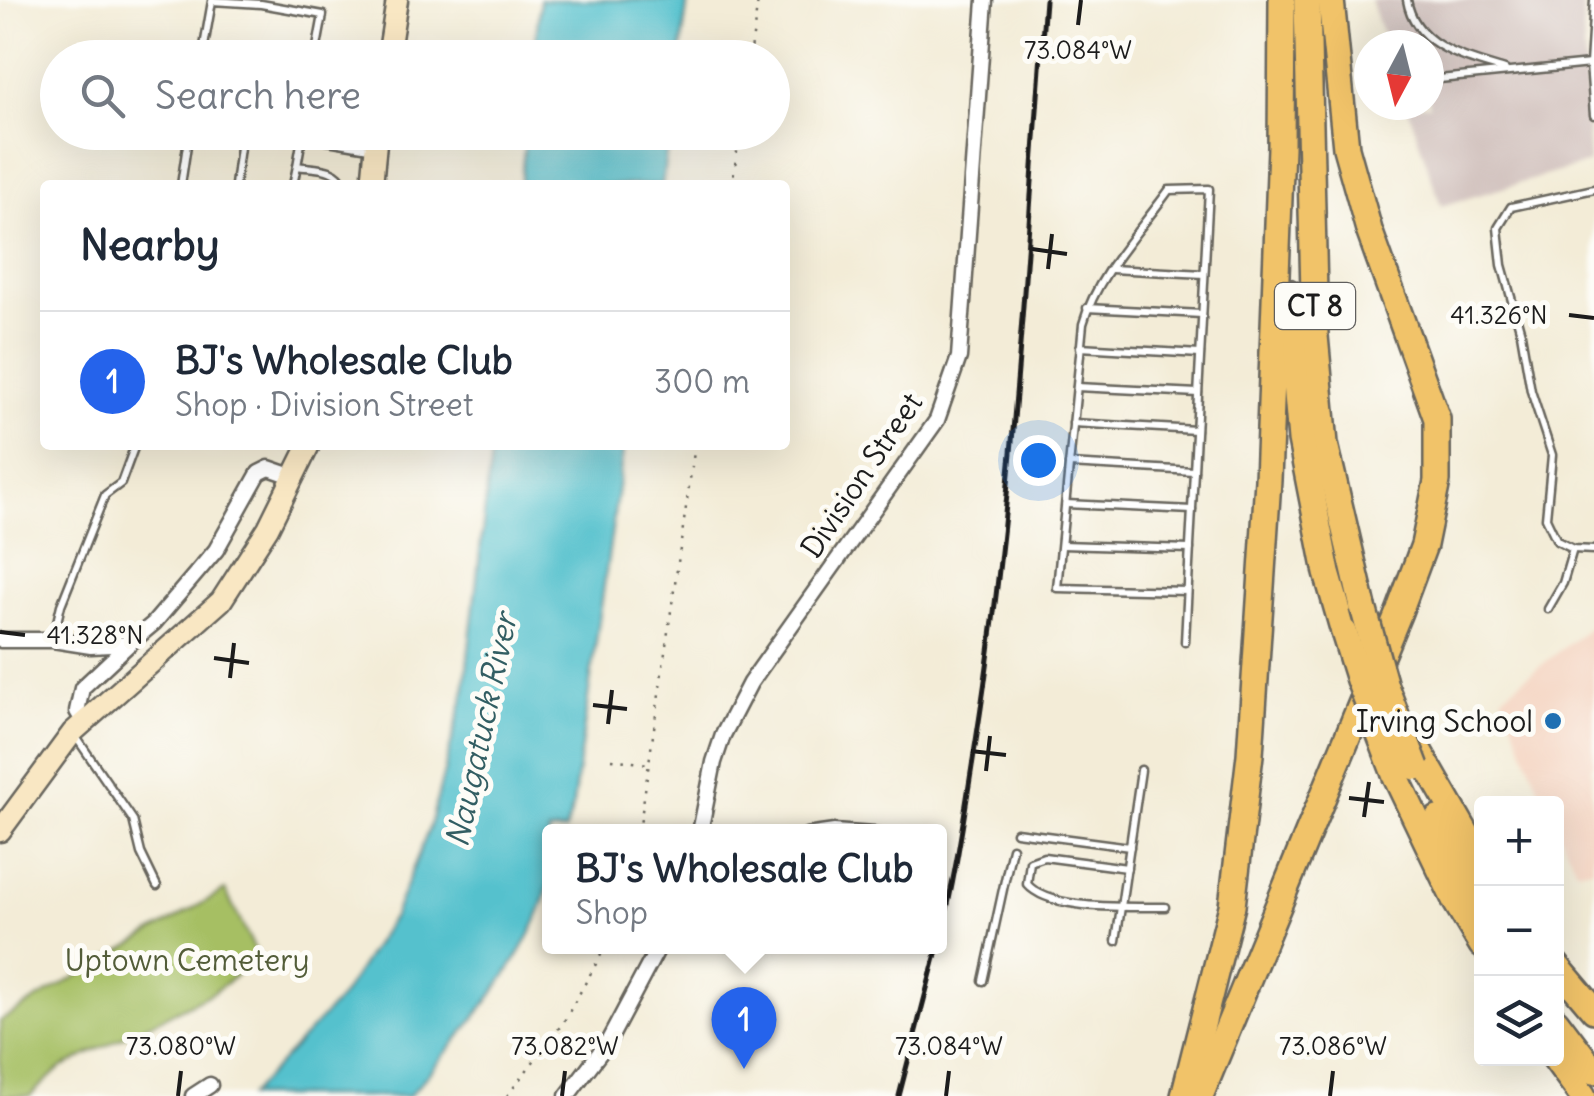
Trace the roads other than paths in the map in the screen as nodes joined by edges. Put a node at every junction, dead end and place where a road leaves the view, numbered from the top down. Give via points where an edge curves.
1 (397, 0) edge
2 (986, 0) edge
3 (1282, 0) edge
4 (1307, 0) edge
5 (1332, 0) edge
6 (1407, 0) edge
7 (1594, 0) edge
8 (205, 40) edge
9 (319, 40) edge
10 (391, 40) edge
11 (1590, 64) junction
12 (1511, 72) junction
13 (1444, 79) edge
14 (1594, 115) edge
15 (1281, 147) junction
16 (186, 150) edge
17 (240, 150) edge
18 (300, 150) edge
19 (375, 150) edge
20 (297, 166) junction
21 (182, 180) edge
22 (236, 180) edge
23 (294, 180) edge
24 (342, 180) edge
25 (372, 180) edge
26 (1594, 189) edge
27 (1110, 269) junction
28 (1204, 274) junction
29 (1087, 308) junction
30 (1202, 314) junction
31 (1080, 347) junction
32 (1200, 354) junction
33 (1076, 387) junction
34 (1198, 393) junction
35 (1073, 423) junction
36 (1196, 430) junction
37 (133, 450) edge
38 (306, 450) edge
39 (1070, 464) junction
40 (1194, 472) junction
41 (294, 477) junction
42 (1066, 504) junction
43 (1192, 510) junction
44 (1062, 546) junction
45 (1190, 548) junction
46 (1573, 548) junction
47 (1594, 550) edge
48 (1188, 591) junction
49 (1548, 608) dead end
50 (0, 640) edge
51 (53, 640) junction
52 (1185, 642) dead end
53 (129, 644) junction
54 (78, 726) junction
55 (1412, 769) junction
56 (1141, 770) dead end
57 (702, 824) edge
58 (0, 832) edge
59 (1016, 832) dead end
60 (1130, 847) junction
61 (1012, 848) dead end
62 (1474, 850) edge
63 (1127, 868) junction
64 (157, 886) dead end
65 (1474, 893) edge
66 (1122, 906) junction
67 (1165, 907) dead end
68 (1474, 931) edge
69 (1116, 941) dead end
70 (655, 954) edge
71 (1564, 975) edge
72 (984, 982) dead end
73 (1594, 1010) edge
74 (1564, 1032) edge
75 (1561, 1066) edge
76 (1594, 1071) edge
77 (210, 1086) dead end
78 (192, 1096) edge
79 (567, 1096) edge
80 (1184, 1096) edge
81 (1200, 1096) edge
82 (1583, 1096) edge

1 - 10 main road
2 - 57 street, Division Street via 953,382 937,420 750,683 723,735
3 - 15 highway, CT 8
4 - 55 highway, CT 8, bridge via 1326,444 1363,607
5 - 81 highway via 1346,148 1437,419 1437,481 1424,545 1399,612
6 - 12 lane via 1429,39
7 - 11 lane
8 - 9 lane via 212,2 322,15
11 - 12 lane
11 - 14 lane
12 - 13 lane
15 - 55 highway, CT 8, bridge via 1301,440 1327,572 1358,680
15 - 80 highway via 1250,755 1232,906
16 - 21 lane
17 - 22 lane
18 - 20 lane
19 - 25 main road
20 - 23 lane
20 - 24 lane via 331,171
26 - 46 lane via 1512,207 1498,228 1531,391 1552,455 1546,518 1557,540
27 - 28 lane
27 - 28 lane via 1169,190 1209,189
27 - 29 lane
28 - 30 lane
29 - 30 lane
29 - 31 lane
30 - 32 lane
31 - 32 lane
31 - 33 lane
32 - 34 lane
33 - 34 lane
33 - 35 lane
34 - 36 lane
35 - 36 lane
35 - 39 lane
36 - 40 lane
37 - 51 lane via 122,483 105,495
38 - 41 main road
39 - 40 lane
39 - 42 lane
40 - 43 lane
41 - 53 street via 269,468 259,472 216,550
41 - 54 main road via 221,600
42 - 43 lane
42 - 44 lane
43 - 45 lane
44 - 45 lane
44 - 48 lane via 1058,588
45 - 48 lane
46 - 47 lane
46 - 49 lane
48 - 52 lane
50 - 51 street
51 - 53 street
53 - 54 street via 79,693
54 - 58 main road
54 - 64 lane via 133,820
55 - 62 highway
55 - 65 highway, CT 8
55 - 68 highway, CT 8 via 1448,886
56 - 60 lane
59 - 60 lane
60 - 63 lane
61 - 72 lane
63 - 66 lane
63 - 66 lane via 1044,858 1030,862 1026,873 1035,894
66 - 67 lane
66 - 69 lane
70 - 79 street via 608,1042
71 - 73 highway
74 - 76 highway
75 - 82 highway
77 - 78 street

